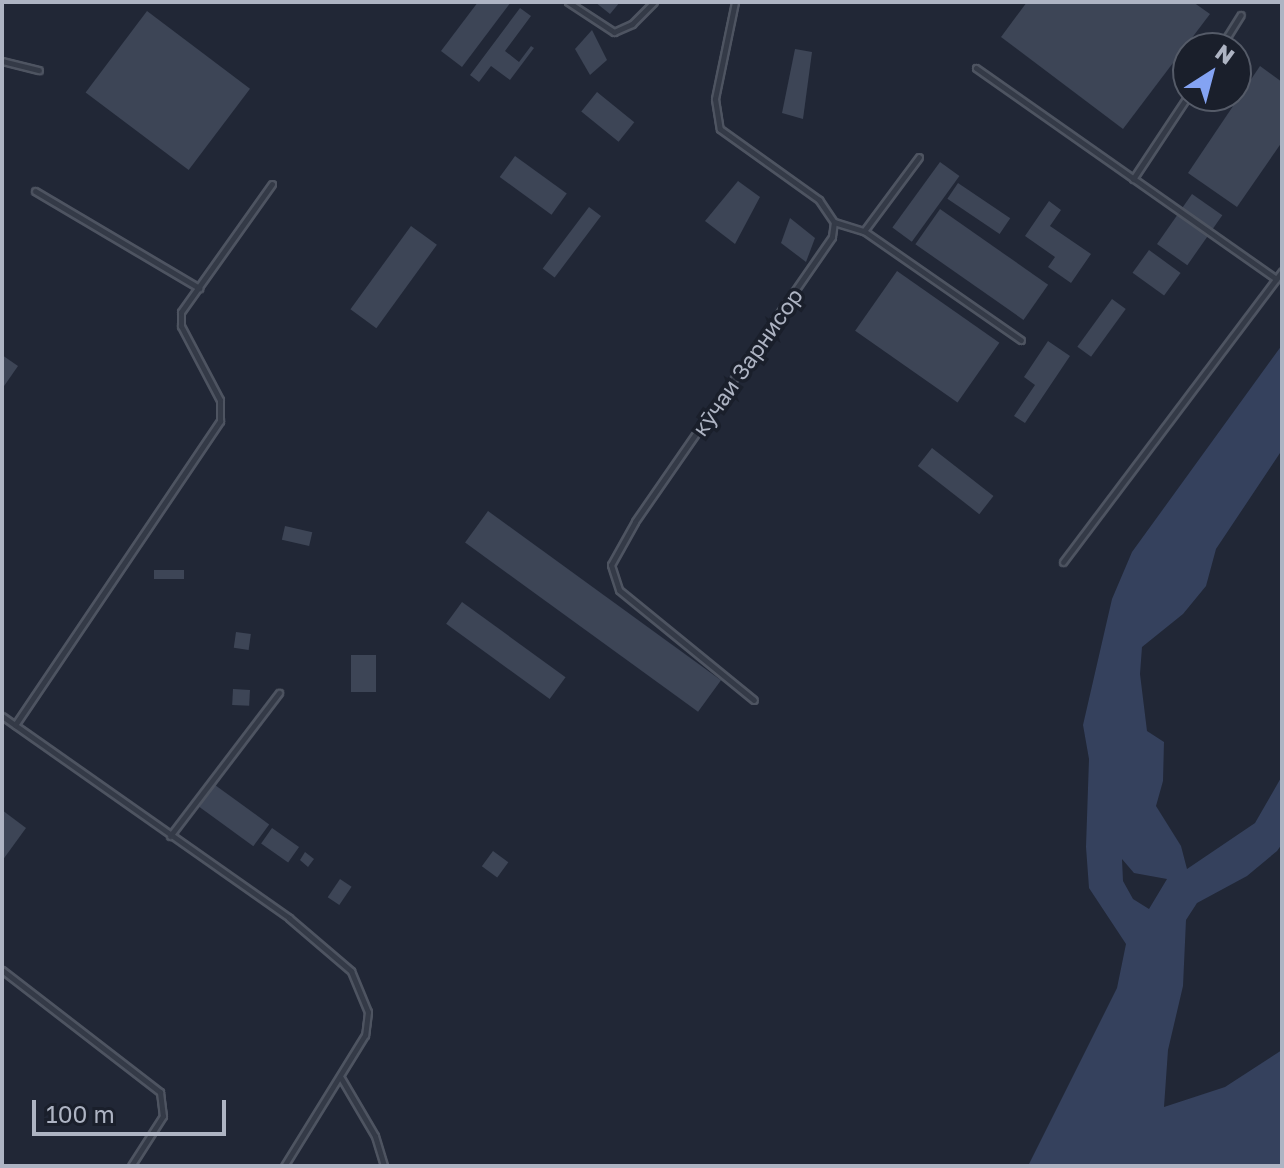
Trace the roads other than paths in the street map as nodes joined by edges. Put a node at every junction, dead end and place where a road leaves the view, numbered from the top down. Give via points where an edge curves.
1 (568, 2) edge
2 (654, 2) edge
3 (735, 2) edge
4 (1241, 15) dead end
5 (1230, 32) edge
6 (2, 61) edge
7 (976, 68) dead end
8 (39, 70) dead end
9 (1177, 112) edge
10 (919, 157) dead end
11 (1133, 179) junction
12 (272, 184) dead end
13 (35, 191) dead end
14 (834, 222) junction
15 (864, 231) junction
16 (1282, 271) edge
17 (1276, 279) junction
18 (199, 288) junction
19 (1021, 340) dead end
20 (1063, 562) dead end
21 (279, 693) dead end
22 (754, 700) dead end
23 (2, 716) edge
24 (15, 725) junction
25 (170, 836) junction
26 (2, 970) edge
27 (341, 1078) junction
28 (131, 1166) edge
29 (284, 1166) edge
30 (384, 1166) edge

1 - 2 lane via 614,32 632,24
3 - 14 lane via 715,99 720,129 819,200
4 - 5 lane
6 - 8 lane
7 - 11 lane
9 - 11 lane
10 - 15 lane
11 - 17 lane
12 - 18 lane
13 - 18 lane
14 - 15 lane
14 - 22 lane, кӯчаи Зарнисор via 822,254 635,522 611,565 619,590
15 - 19 lane
16 - 17 lane
17 - 20 lane
18 - 24 lane via 181,312 181,326 220,400 220,421
21 - 25 lane
23 - 24 lane
24 - 25 lane
25 - 27 lane via 289,918 351,971 368,1012 365,1035
26 - 28 lane via 160,1092 163,1116
27 - 29 lane
27 - 30 lane via 375,1136

